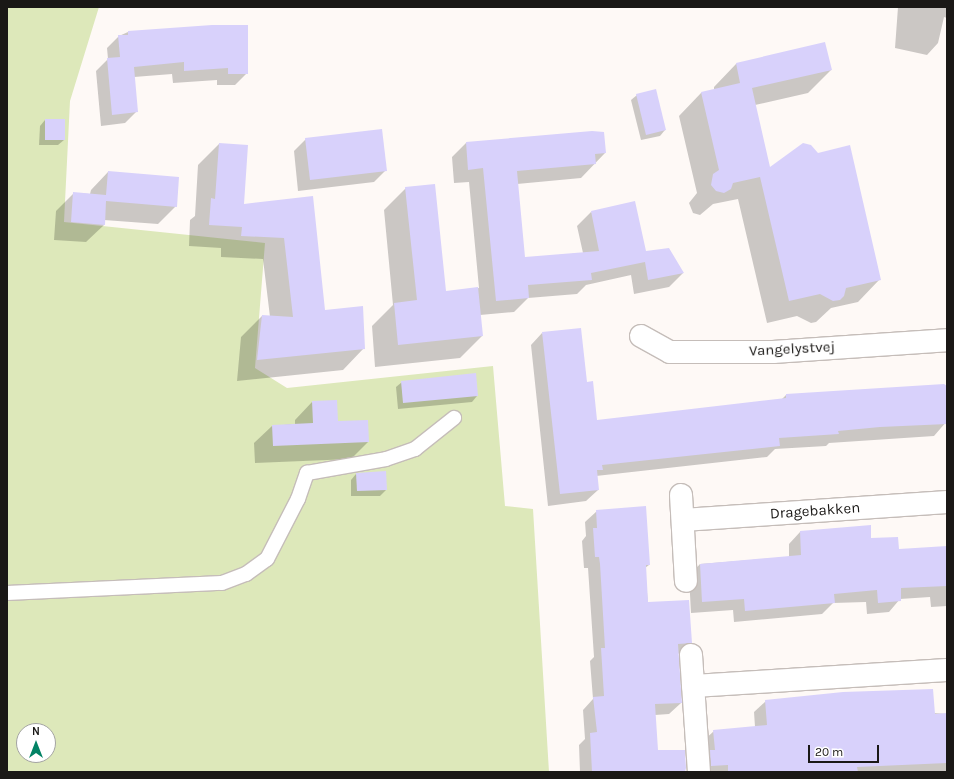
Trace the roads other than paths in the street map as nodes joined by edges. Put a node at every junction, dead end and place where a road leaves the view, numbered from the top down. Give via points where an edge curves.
1 (641, 336) dead end
2 (947, 340) edge
3 (454, 418) dead end
4 (681, 495) dead end
5 (947, 502) edge
6 (683, 520) junction
7 (686, 580) dead end
8 (7, 593) edge
9 (691, 655) dead end
10 (947, 670) edge
11 (693, 686) junction
12 (699, 772) edge

1 - 2 street, Vangelystvej via 670,352 773,352
3 - 8 lane via 415,449 386,459 307,473 298,499 267,559 246,574 222,583
4 - 6 street
5 - 6 street, Dragebakken
6 - 7 street
9 - 11 street
10 - 11 street
11 - 12 street

